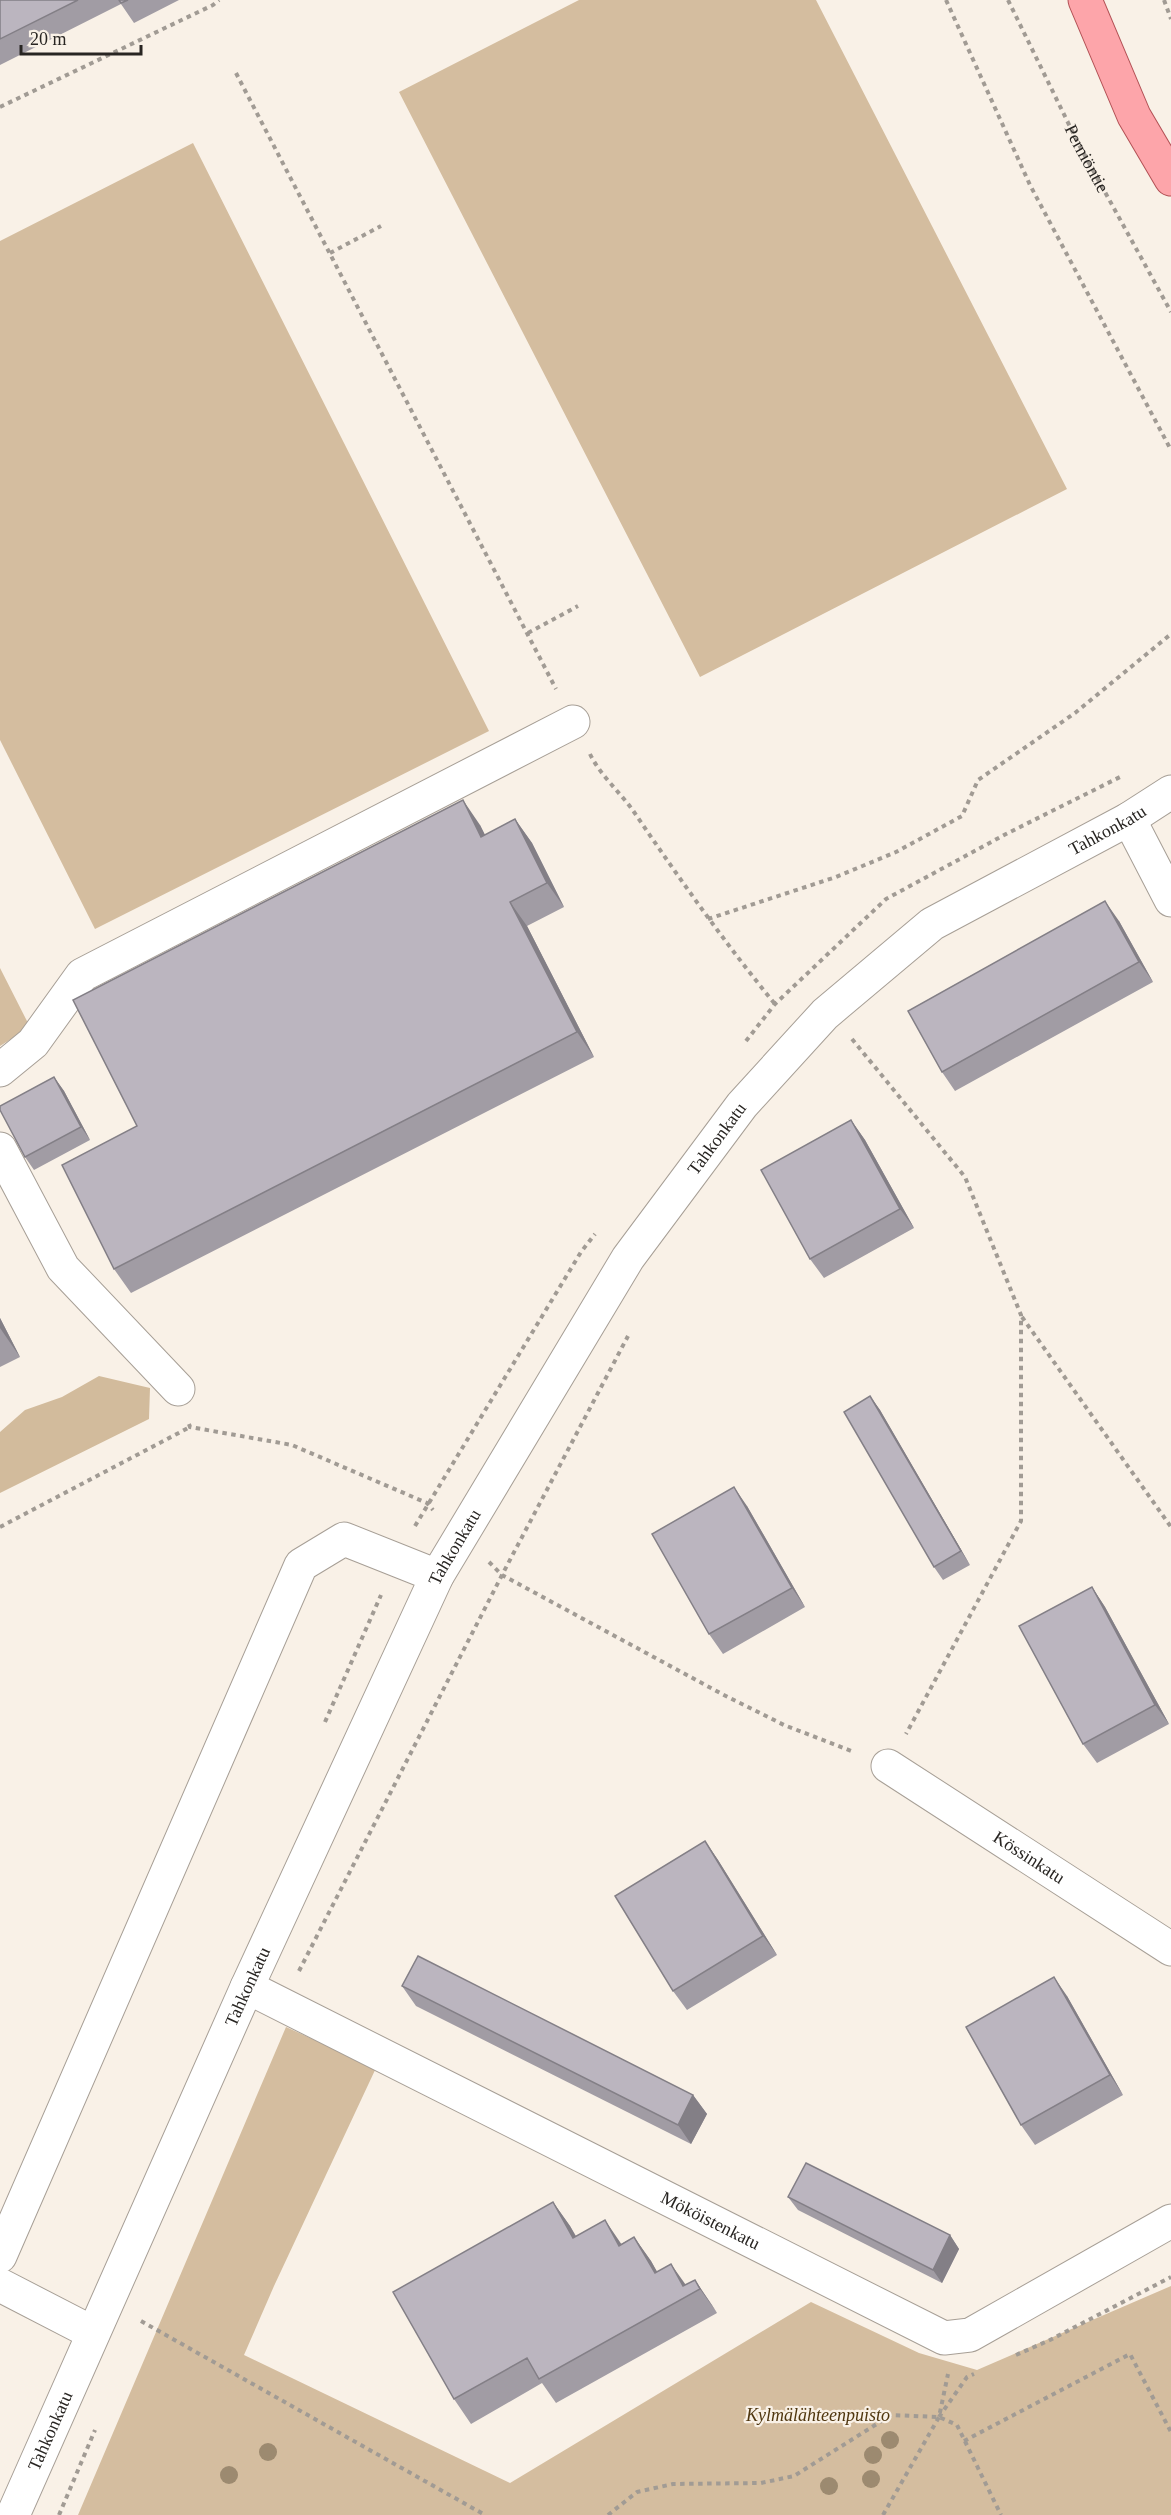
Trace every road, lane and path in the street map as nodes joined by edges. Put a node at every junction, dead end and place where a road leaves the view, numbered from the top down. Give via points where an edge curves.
1 (219, 0) edge
2 (946, 0) edge
3 (1008, 0) edge
4 (1085, 0) edge
5 (1164, 0) edge
6 (1171, 19) edge
7 (236, 74) dead end
8 (0, 107) edge
9 (1171, 179) edge
10 (381, 226) dead end
11 (330, 253) junction
12 (1171, 312) edge
13 (1171, 450) edge
14 (578, 606) dead end
15 (528, 633) junction
16 (1171, 634) edge
17 (573, 722) junction
18 (1171, 792) edge
19 (1129, 819) junction
20 (1171, 900) edge
21 (708, 919) junction
22 (775, 1004) dead end
23 (849, 1036) dead end
24 (0, 1070) edge
25 (0, 1149) edge
26 (1021, 1315) junction
27 (630, 1333) dead end
28 (178, 1389) joint
29 (190, 1428) junction
30 (0, 1527) edge
31 (1171, 1527) edge
32 (460, 1536) junction
33 (502, 1575) junction
34 (437, 1576) junction
35 (888, 1766) junction
36 (1171, 1949) edge
37 (247, 1987) junction
38 (282, 2005) junction
39 (1171, 2221) edge
40 (0, 2256) edge
41 (1171, 2277) edge
42 (0, 2285) edge
43 (145, 2310) dead end
44 (140, 2321) junction
45 (136, 2331) dead end
46 (93, 2333) junction
47 (945, 2338) junction
48 (1009, 2358) dead end
49 (978, 2372) dead end
50 (939, 2417) junction
51 (96, 2427) dead end
52 (1171, 2432) edge
53 (964, 2441) junction
54 (13, 2515) edge
55 (59, 2515) edge
56 (485, 2515) edge
57 (608, 2515) edge
58 (884, 2515) edge
59 (1001, 2515) edge

1 - 8 path
2 - 13 path via 1030,185
3 - 12 path, Perniöntie via 1078,143
4 - 9 main road via 1134,116
5 - 6 path
7 - 11 path
10 - 11 path
11 - 15 path
14 - 15 path
15 - 17 path
16 - 21 path via 1075,713 978,780 962,816 897,852 836,877
17 - 21 path via 596,767 618,790
17 - 24 street via 82,975 33,1043
18 - 19 street, Tahkonkatu
19 - 20 street
19 - 32 street, Tahkonkatu via 932,924 825,1014 742,1105 628,1258
21 - 22 path
23 - 26 path via 965,1177
25 - 28 street via 63,1268
26 - 31 path
26 - 35 path via 1021,1521
27 - 33 path
28 - 29 path
29 - 30 path
29 - 32 path via 292,1445 427,1503
32 - 33 path
32 - 34 street, Tahkonkatu
33 - 35 path via 784,1725
33 - 38 path
34 - 37 street, Tahkonkatu
34 - 40 street via 344,1539 301,1565
35 - 36 street, Kössinkatu
37 - 38 street, Mököistenkatu
37 - 46 street, Tahkonkatu
38 - 47 street, Mököistenkatu
39 - 47 street via 970,2335
41 - 48 path
42 - 46 street
43 - 44 path
44 - 45 path
44 - 56 path
46 - 54 street, Tahkonkatu
47 - 50 path via 949,2370
49 - 50 path via 967,2377
50 - 53 path via 957,2425
50 - 57 path via 891,2415 794,2476 761,2483 673,2484 637,2492
50 - 58 path
51 - 55 path
52 - 53 path via 1130,2354
53 - 59 path

